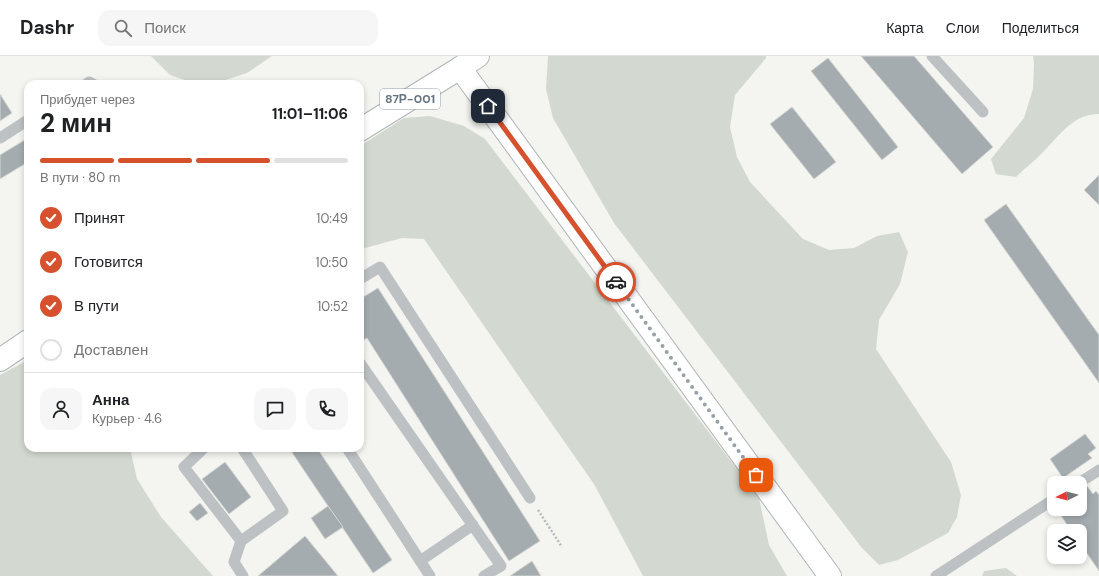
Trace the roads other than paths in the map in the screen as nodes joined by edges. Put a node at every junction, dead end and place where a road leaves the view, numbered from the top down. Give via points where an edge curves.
1 (478, 56) edge
2 (932, 56) edge
3 (460, 68) junction
4 (983, 112) dead end
5 (24, 123) edge
6 (364, 128) edge
7 (0, 138) edge
8 (364, 277) edge
9 (24, 344) edge
10 (0, 360) edge
11 (364, 369) edge
12 (200, 452) edge
13 (245, 452) edge
14 (350, 452) edge
15 (1099, 470) edge
16 (1087, 478) edge
17 (530, 498) road end
18 (1047, 504) edge
19 (472, 525) junction
20 (242, 541) junction
21 (420, 561) junction
22 (243, 576) edge
23 (430, 576) edge
24 (484, 576) edge
25 (830, 576) edge
26 (936, 576) edge

1 - 3 main road
2 - 4 lane
3 - 6 main road, 87Р-001
3 - 25 main road
5 - 7 lane
8 - 17 lane via 380,267
9 - 10 main road
11 - 19 lane
12 - 20 lane via 184,466
13 - 20 lane via 283,511
14 - 21 lane
15 - 16 lane
18 - 26 lane
19 - 21 lane
19 - 24 lane via 500,566
20 - 22 lane via 234,562
21 - 23 lane

